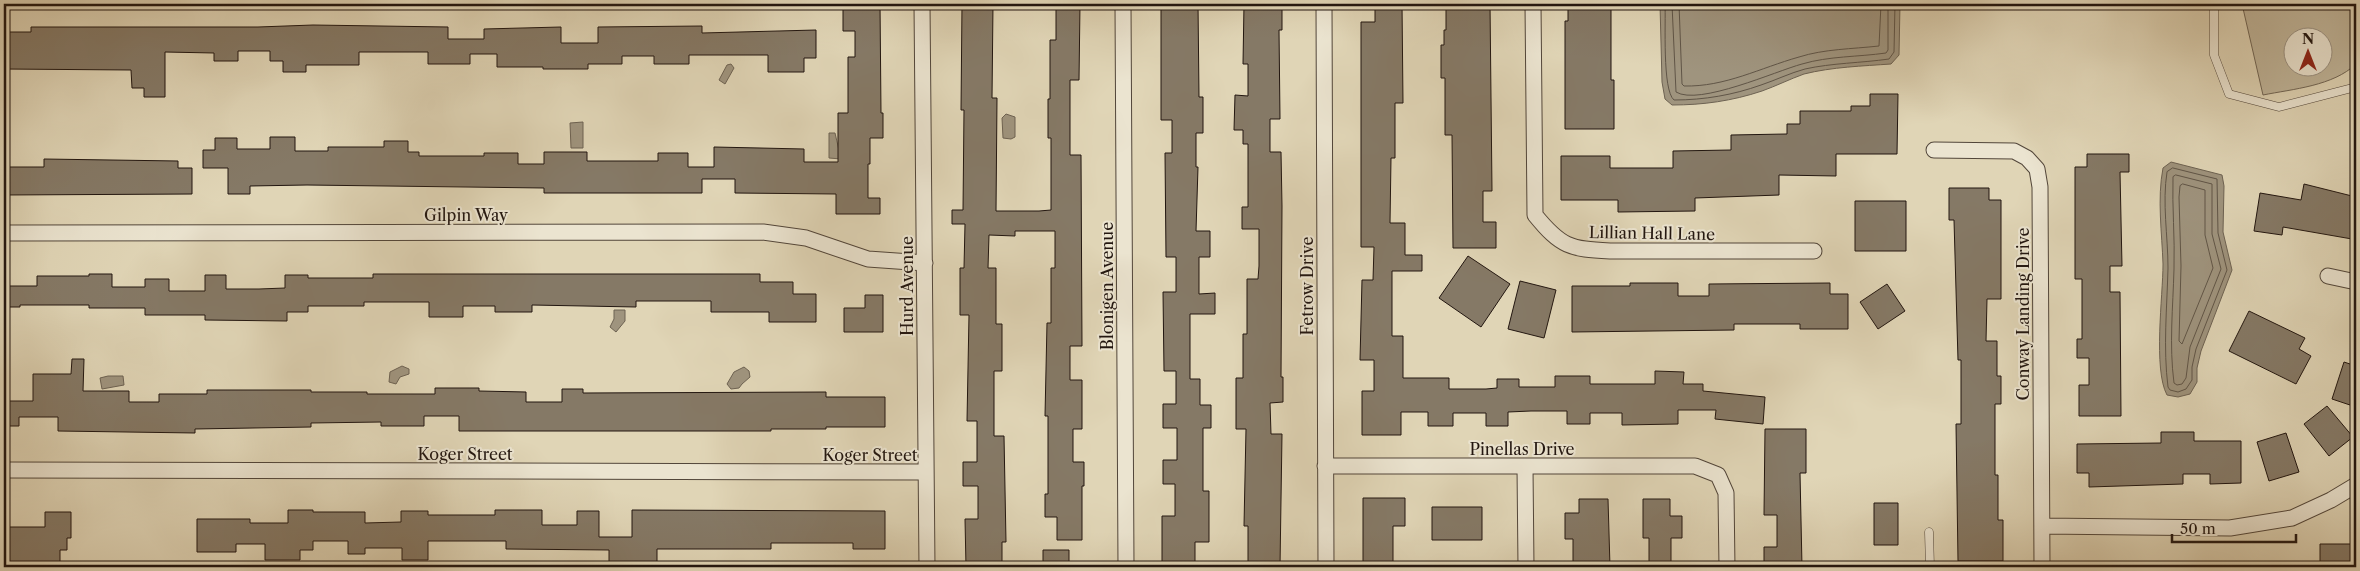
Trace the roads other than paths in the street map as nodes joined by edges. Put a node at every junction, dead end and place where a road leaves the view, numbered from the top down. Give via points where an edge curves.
1 (922, 4) edge
2 (1123, 4) edge
3 (1324, 4) edge
4 (1533, 4) edge
5 (2214, 4) edge
6 (2356, 87) edge
7 (1934, 150) dead end
8 (4, 233) edge
9 (1814, 251) dead end
10 (925, 263) junction
11 (2328, 276) dead end
12 (2356, 282) edge
13 (1325, 466) junction
14 (1525, 467) junction
15 (4, 470) edge
16 (926, 472) junction
17 (2356, 485) edge
18 (2042, 526) junction
19 (1929, 532) dead end
20 (927, 567) edge
21 (1126, 567) edge
22 (1326, 567) edge
23 (1526, 567) edge
24 (1727, 567) edge
25 (1930, 567) edge
26 (2042, 567) edge

1 - 10 street, Hurd Avenue
2 - 21 street, Blonigen Avenue
3 - 13 street, Fetrow Drive
4 - 9 street, Lillian Hall Lane via 1535,216 1551,236 1577,249 1593,250
5 - 6 lane via 2214,54 2229,94 2279,107
7 - 18 street, Conway Landing Drive via 2014,151 2027,158 2036,169 2040,188
8 - 10 street, Gilpin Way via 763,232 806,238 868,259
10 - 16 street, Hurd Avenue
11 - 12 street
13 - 14 street, Pinellas Drive
13 - 22 street, Fetrow Drive
14 - 23 street
14 - 24 street, Pinellas Drive via 1695,466 1718,475 1726,493
15 - 16 street, Koger Street
16 - 20 street, Hurd Avenue
17 - 18 street via 2292,518 2230,528
18 - 26 street, Conway Landing Drive
19 - 25 lane

